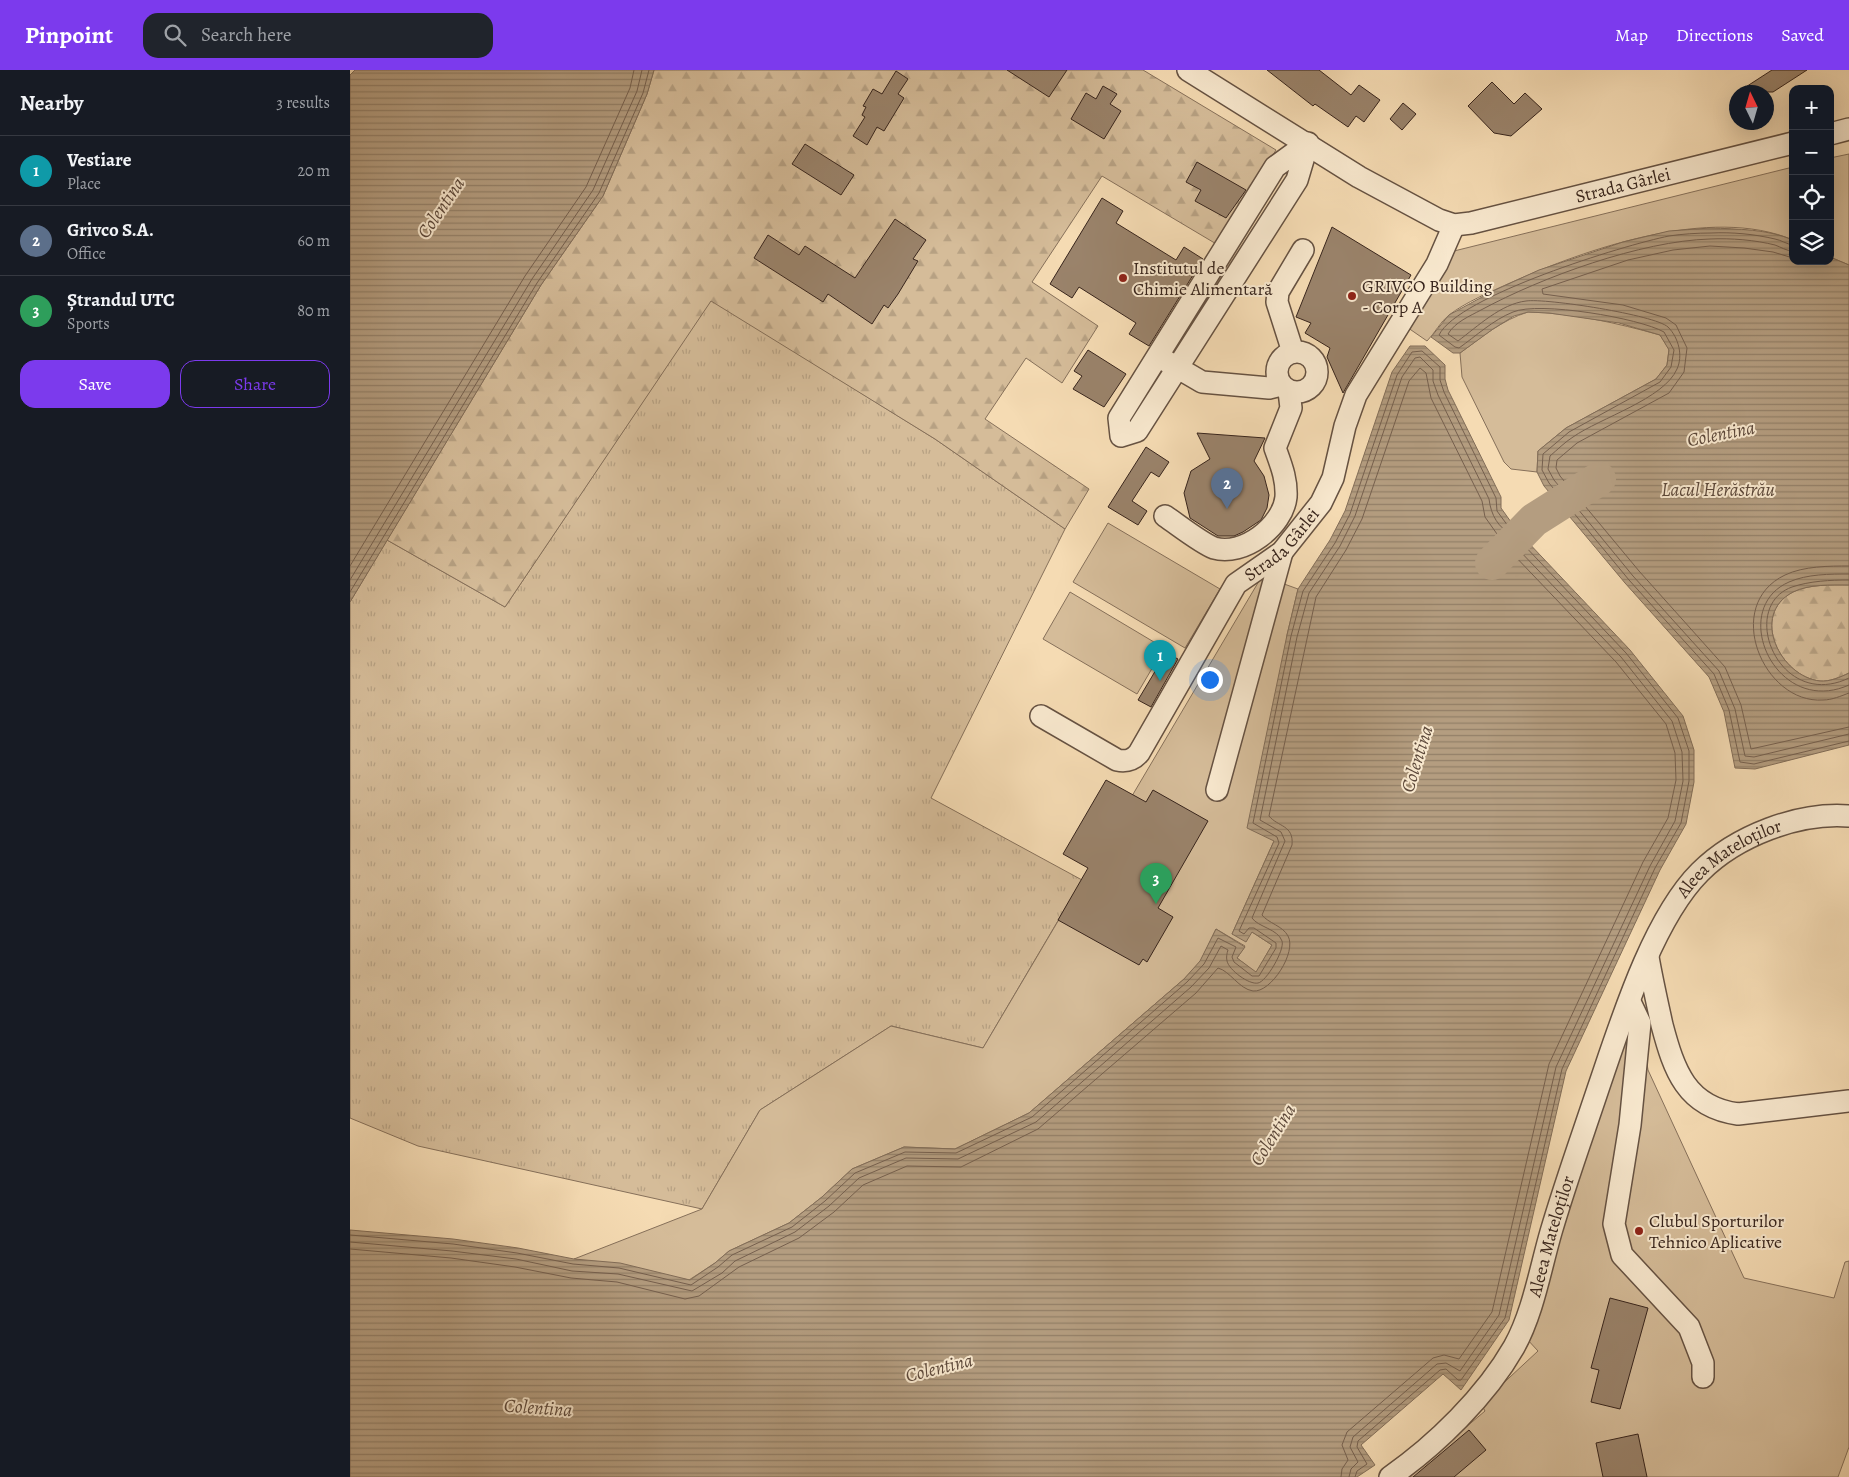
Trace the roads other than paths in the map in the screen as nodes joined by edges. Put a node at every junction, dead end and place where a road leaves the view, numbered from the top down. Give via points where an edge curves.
1 (1188, 70) edge
2 (1849, 129) edge
3 (1834, 133) edge
4 (1308, 143) junction
5 (1789, 144) edge
6 (1454, 225) junction
7 (1303, 250) dead end
8 (1217, 258) junction
9 (1238, 272) junction
10 (1293, 352) junction
11 (1158, 355) junction
12 (1178, 369) junction
13 (1285, 388) junction
14 (1165, 516) dead end
15 (1282, 552) junction
16 (1041, 716) dead end
17 (1217, 790) dead end
18 (1849, 816) edge
19 (1648, 957) junction
20 (1630, 1002) junction
21 (1849, 1101) edge
22 (1703, 1377) dead end
23 (1390, 1477) edge

1 - 4 street
2 - 3 street
4 - 6 street via 1360,177
4 - 8 street via 1275,167
4 - 9 street via 1297,180
5 - 6 street, Strada Gârlei
6 - 15 street, Strada Gârlei via 1437,264 1356,395 1333,478 1321,504
7 - 10 street via 1278,292 1277,302
8 - 9 street
8 - 11 street
9 - 12 street
10 - 13 street via 1281,359 1278,365 1278,379
10 - 13 street via 1310,358 1317,374 1307,390 1295,392
11 - 12 street
11 - 12 street via 1119,418 1122,436 1138,431
12 - 13 street via 1202,382
13 - 14 street via 1290,408 1275,448 1286,478 1286,499 1274,524 1246,544 1214,548
15 - 16 street, Strada Gârlei via 1236,584 1134,758 1125,762 1117,760
15 - 17 street
18 - 19 street, Aleea Mateloților via 1824,816 1779,826 1714,860 1699,873 1675,906
19 - 20 street, Aleea Mateloților
19 - 21 street via 1671,1059 1684,1084 1707,1104 1722,1112 1738,1114
20 - 22 street via 1640,1023 1630,1126 1614,1224 1622,1255 1689,1327 1703,1363
20 - 23 street, Aleea Mateloților via 1563,1192 1526,1318 1514,1347 1464,1413

